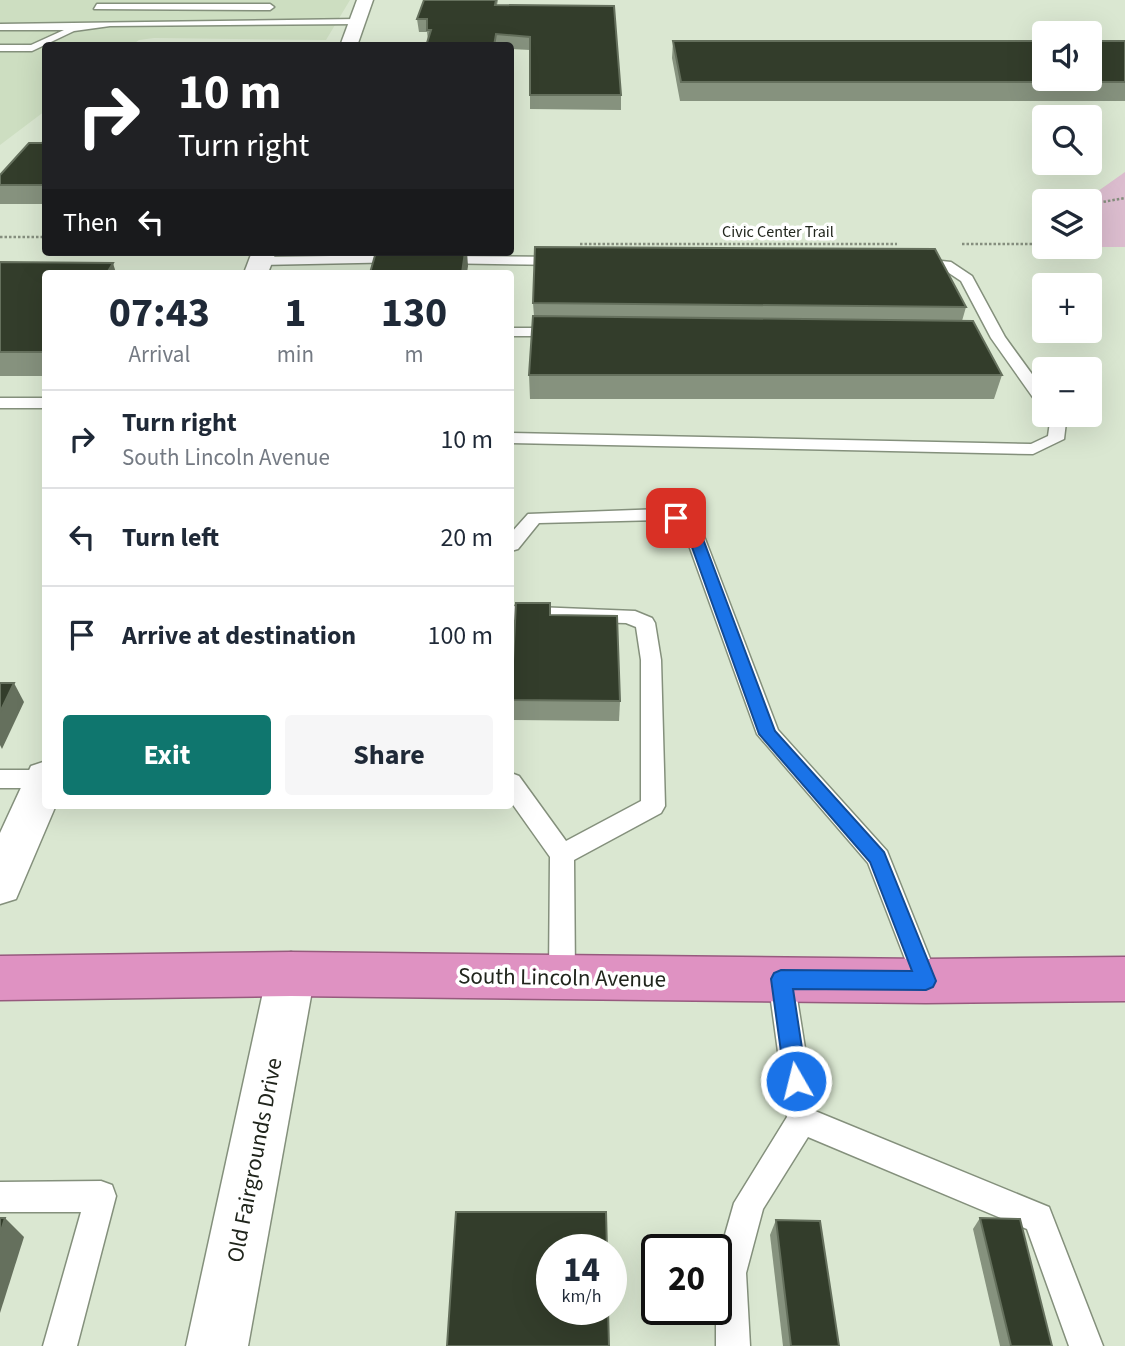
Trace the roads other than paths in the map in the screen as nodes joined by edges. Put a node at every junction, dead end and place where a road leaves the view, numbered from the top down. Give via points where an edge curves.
1 (365, 0) edge
2 (97, 7) dead end
3 (268, 22) junction
4 (356, 22) junction
5 (0, 27) edge
6 (79, 28) junction
7 (46, 42) edge
8 (349, 42) edge
9 (42, 44) edge
10 (0, 48) edge
11 (342, 258) junction
12 (571, 261) edge
13 (260, 262) edge
14 (904, 262) edge
15 (502, 267) edge
16 (339, 270) edge
17 (514, 332) edge
18 (580, 333) edge
19 (1032, 387) edge
20 (0, 403) edge
21 (42, 403) edge
22 (1057, 427) edge
23 (514, 438) edge
24 (514, 541) edge
25 (514, 613) edge
26 (42, 778) edge
27 (0, 779) edge
28 (42, 785) edge
29 (514, 787) edge
30 (562, 855) junction
31 (0, 885) edge
32 (291, 974) junction
33 (562, 977) junction
34 (0, 978) edge
35 (781, 979) junction
36 (1125, 979) edge
37 (926, 981) junction
38 (802, 1120) junction
39 (0, 1197) edge
40 (60, 1346) edge
41 (217, 1346) edge
42 (733, 1346) edge
43 (1086, 1346) edge

1 - 4 street
2 - 3 lane via 276,7
3 - 4 lane
3 - 6 lane via 110,23
4 - 8 street
5 - 6 lane
6 - 7 lane
9 - 10 lane
11 - 13 lane
11 - 15 lane
11 - 16 lane
12 - 15 lane
14 - 19 lane via 946,265 967,279 991,338
17 - 18 lane
20 - 21 lane
22 - 23 lane via 1056,439 1033,449
24 - 37 lane via 534,517 662,514 690,523 768,734 878,858
25 - 30 lane via 628,616 645,623 651,660 653,806
26 - 27 lane
28 - 31 street
29 - 30 lane
30 - 33 lane
32 - 33 highway, South Lincoln Avenue
32 - 34 highway, South Lincoln Avenue
32 - 41 street, Old Fairgrounds Drive
33 - 35 highway, South Lincoln Avenue
35 - 37 highway, South Lincoln Avenue
35 - 38 lane
36 - 37 highway, South Lincoln Avenue
38 - 42 lane via 749,1203 730,1273
38 - 43 lane via 1038,1218
39 - 40 lane via 101,1196

